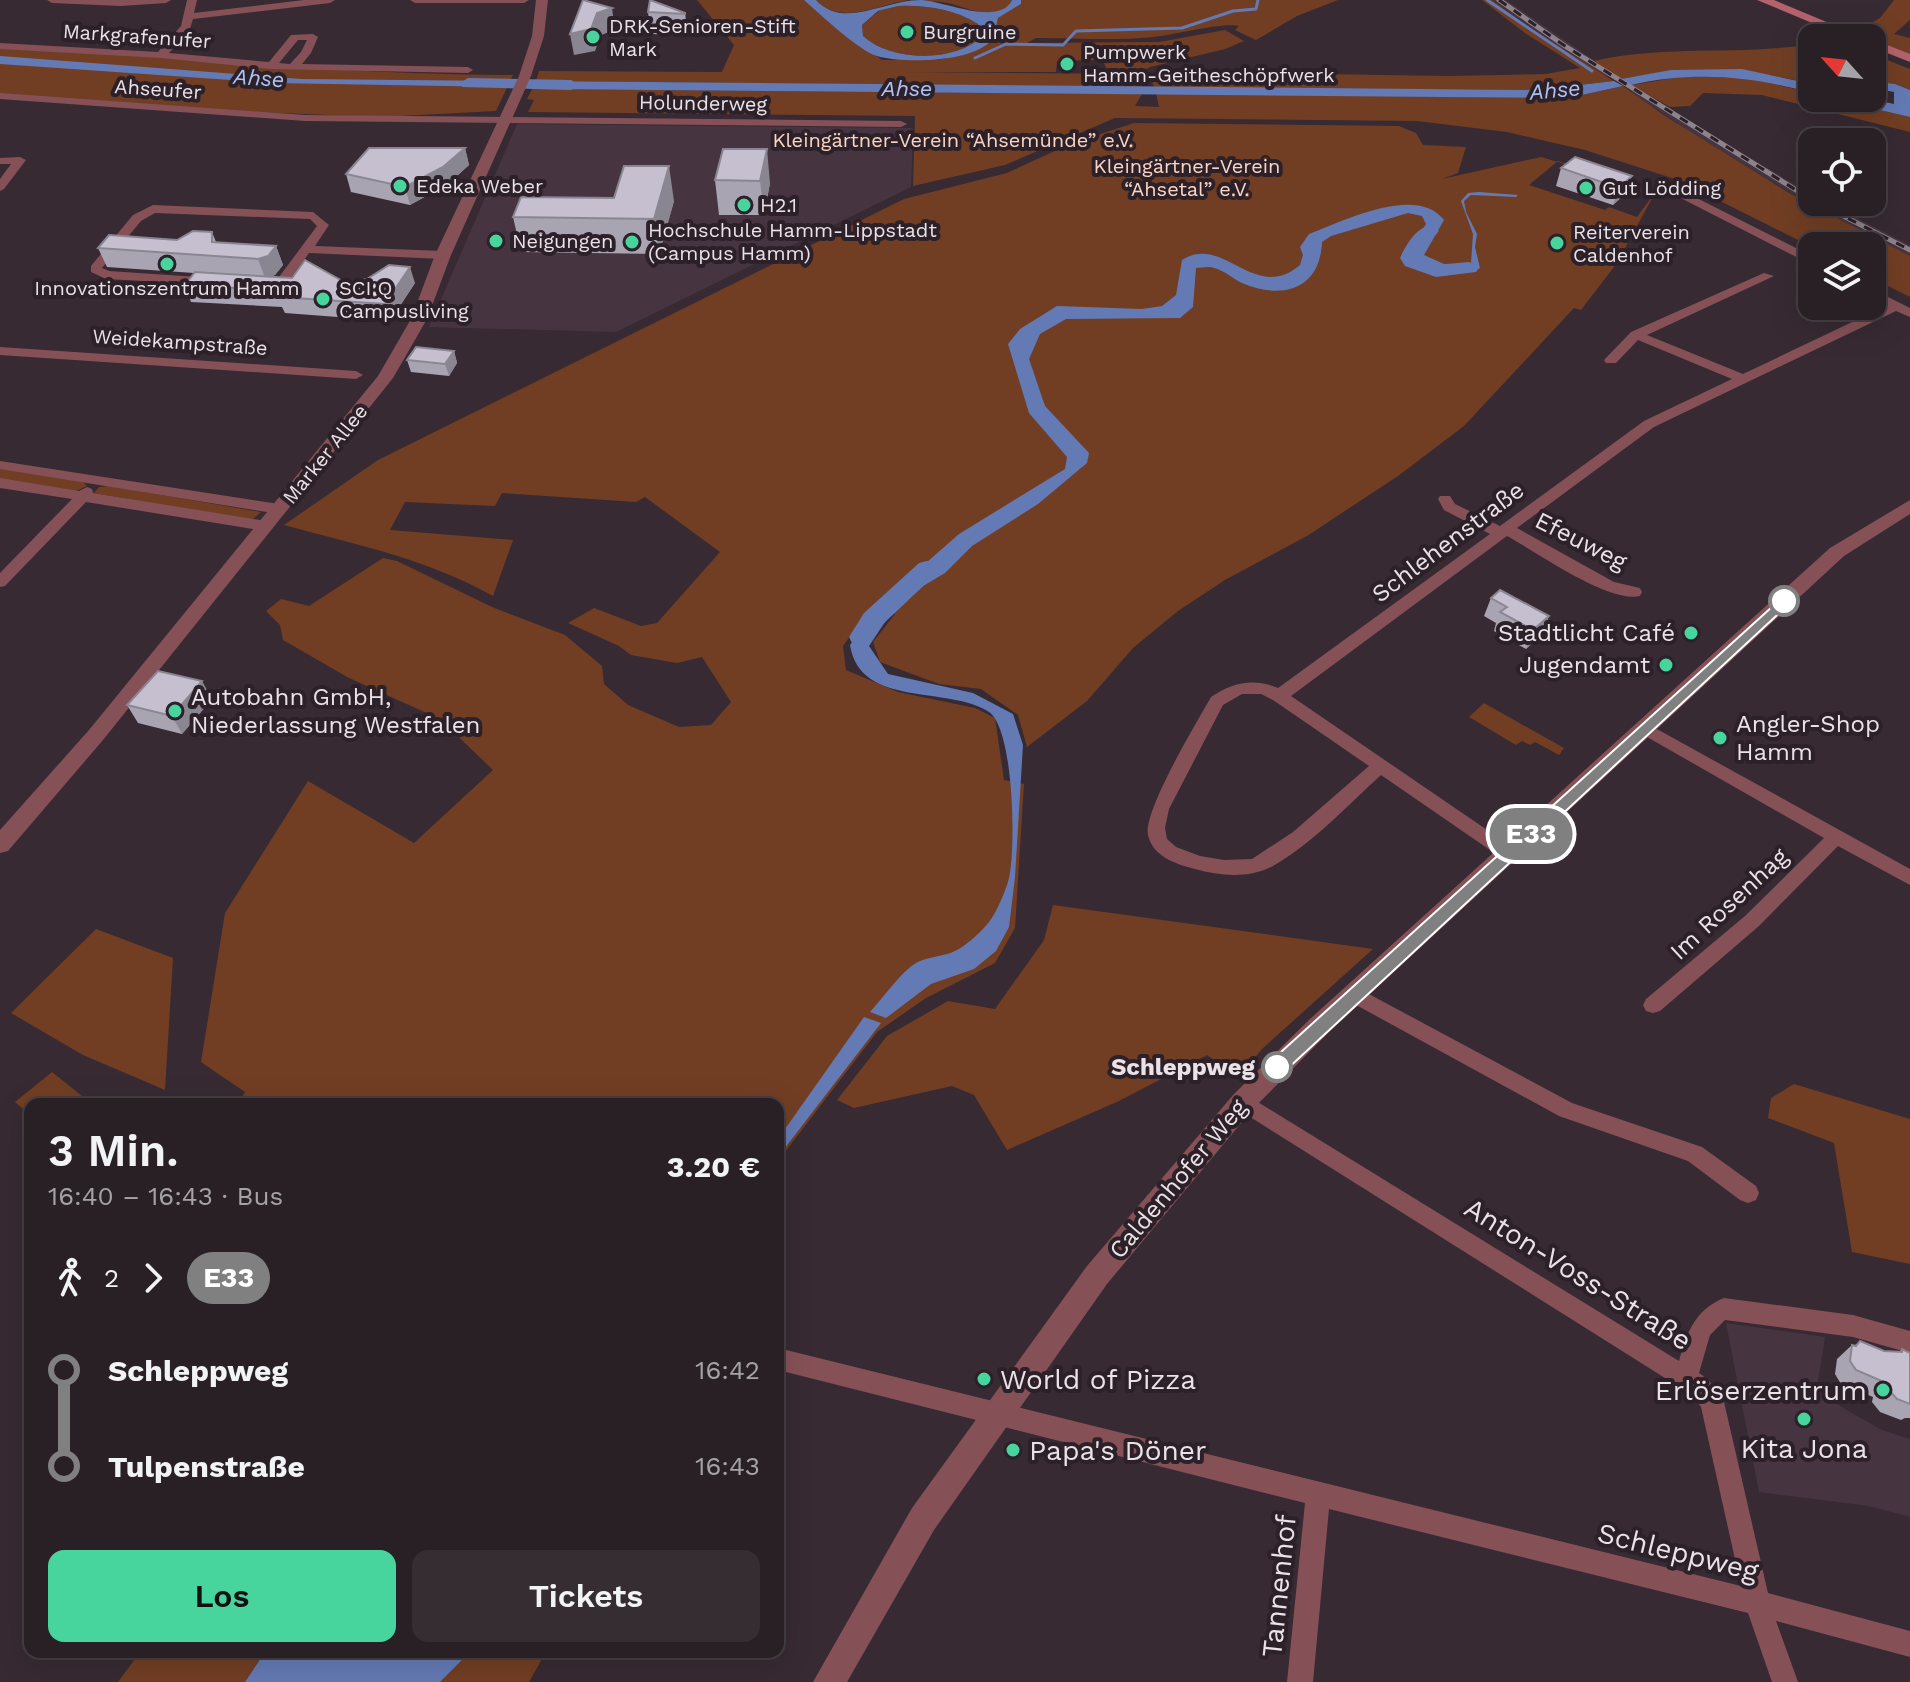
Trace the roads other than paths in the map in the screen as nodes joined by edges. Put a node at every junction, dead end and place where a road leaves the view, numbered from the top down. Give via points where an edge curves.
1 (52, 0) edge
2 (166, 0) edge
3 (192, 0) edge
4 (330, 0) edge
5 (415, 0) edge
6 (524, 0) edge
7 (542, 0) edge
8 (1769, 1) edge
9 (190, 16) junction
10 (1825, 24) edge
11 (0, 46) edge
12 (1886, 49) edge
13 (161, 55) junction
14 (1910, 58) edge
15 (271, 66) junction
16 (293, 67) junction
17 (468, 70) dead end
18 (0, 96) edge
19 (505, 121) junction
20 (901, 124) dead end
21 (0, 161) edge
22 (0, 187) edge
23 (1667, 187) dead end
24 (306, 249) junction
25 (1798, 254) edge
26 (443, 255) junction
27 (1768, 276) dead end
28 (225, 282) edge
29 (252, 284) edge
30 (1903, 309) edge
31 (1636, 335) junction
32 (0, 351) edge
33 (1611, 360) dead end
34 (356, 375) dead end
35 (1741, 378) junction
36 (0, 465) edge
37 (98, 481) junction
38 (0, 483) edge
39 (83, 496) junction
40 (1445, 499) dead end
41 (1910, 506) edge
42 (274, 519) junction
43 (1504, 531) junction
44 (0, 582) edge
45 (1634, 592) dead end
46 (1279, 696) junction
47 (1646, 729) junction
48 (1380, 766) junction
49 (1836, 837) junction
50 (0, 845) edge
51 (1509, 854) junction
52 (1910, 878) edge
53 (1354, 994) junction
54 (1653, 1005) dead end
55 (1243, 1102) junction
56 (1748, 1193) dead end
57 (1910, 1342) edge
58 (784, 1361) edge
59 (1687, 1376) junction
60 (994, 1417) junction
61 (1318, 1496) junction
62 (1757, 1602) junction
63 (1910, 1644) edge
64 (829, 1682) edge
65 (1300, 1682) edge
66 (1785, 1682) edge

1 - 2 street
3 - 9 street
4 - 9 street
5 - 6 street
7 - 19 street, Marker Allee via 538,36
8 - 10 main road
9 - 13 street
11 - 13 street, Markgrafenufer
12 - 14 main road
13 - 15 street, Markgrafenufer
15 - 16 street, Markgrafenufer
15 - 16 street via 295,37 313,37
16 - 17 street, Markgrafenufer
18 - 19 street, Ahseufer via 305,118
19 - 20 street, Holunderweg
19 - 26 street, Marker Allee
21 - 22 street via 20,160
23 - 25 street
24 - 26 street
24 - 28 street via 323,225 313,216 162,208 137,218 95,269 106,275
24 - 29 street via 283,280
26 - 42 street, Marker Allee via 419,319 385,378
27 - 31 street
30 - 35 street, Schlehenstraße
31 - 33 street
31 - 35 street
32 - 34 street, Weidekampstraße
35 - 43 street, Schlehenstraße via 1649,424
36 - 37 street
37 - 39 street
37 - 42 street
38 - 39 street
39 - 42 street
39 - 44 street
40 - 43 street, Efeuweg via 1449,507
41 - 47 street, Caldenhofer Weg via 1837,552
42 - 50 street, Marker Allee
43 - 45 street, Efeuweg via 1609,586
43 - 46 street, Schlehenstraße
46 - 48 street
46 - 48 street via 1255,686 1234,691 1214,705 1157,818 1162,847 1198,861 1256,866 1279,853
47 - 49 street
47 - 51 street, Caldenhofer Weg
48 - 51 street
49 - 52 street
49 - 54 street, Im Rosenhag via 1752,921
51 - 53 street, Caldenhofer Weg
53 - 55 street, Caldenhofer Weg
53 - 56 street via 1566,1110 1695,1154
55 - 59 street, Anton-Voss-Straße
55 - 60 street, Caldenhofer Weg via 1139,1222
57 - 59 street via 1853,1326 1724,1309 1701,1326
58 - 60 street, Schleppweg
59 - 62 street, Anton-Voss-Straße via 1712,1402
60 - 61 street, Schleppweg
60 - 64 street, Caldenhofer Weg via 923,1519
61 - 62 street, Schleppweg
61 - 65 street, Tannenhof
62 - 63 street, Schleppweg
62 - 66 street, Anton-Voss-Straße

